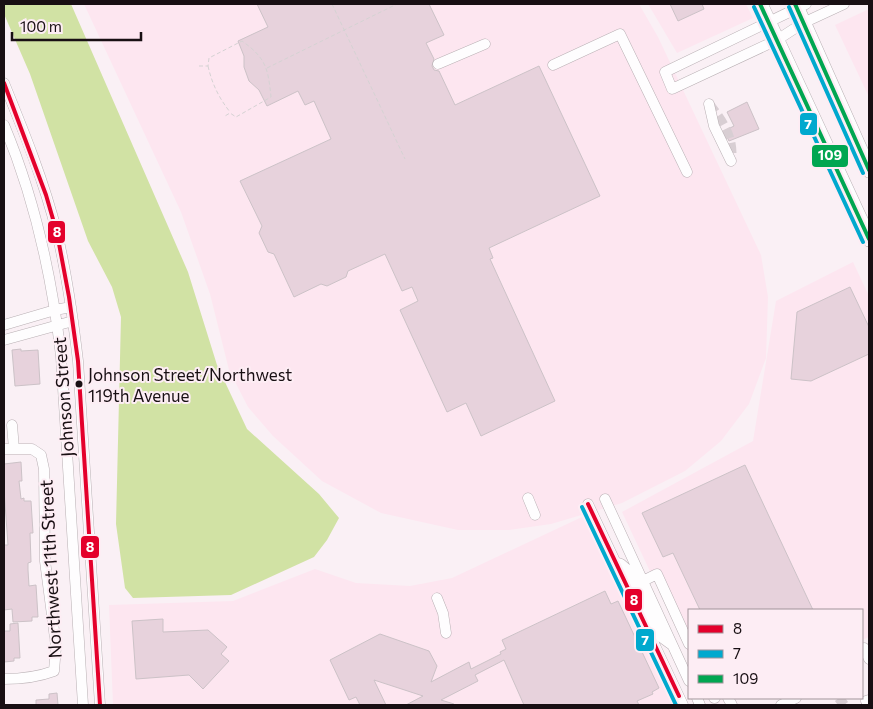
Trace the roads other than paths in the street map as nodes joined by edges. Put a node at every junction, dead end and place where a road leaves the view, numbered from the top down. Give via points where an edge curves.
1 (760, 4) edge
2 (844, 4) edge
3 (799, 5) edge
4 (769, 22) junction
5 (803, 23) junction
6 (777, 40) junction
7 (485, 44) dead end
8 (438, 64) dead end
9 (552, 65) dead end
10 (4, 83) edge
11 (709, 104) dead end
12 (4, 125) edge
13 (731, 161) dead end
14 (869, 170) edge
15 (687, 172) dead end
16 (869, 238) edge
17 (71, 307) junction
18 (55, 310) junction
19 (73, 321) junction
20 (4, 325) edge
21 (58, 326) junction
22 (4, 340) edge
23 (12, 425) dead end
24 (9, 449) edge
25 (528, 498) dead end
26 (605, 499) dead end
27 (588, 504) dead end
28 (535, 515) dead end
29 (635, 584) junction
30 (437, 598) dead end
31 (446, 633) dead end
32 (688, 642) edge
33 (864, 648) dead end
34 (869, 659) edge
35 (4, 679) edge
36 (688, 679) edge
37 (793, 701) edge
38 (82, 705) edge
39 (100, 705) edge
40 (683, 705) edge
41 (781, 705) edge

1 - 4 highway
2 - 5 street
3 - 4 street
3 - 5 highway
4 - 6 highway
4 - 6 street via 665,72 672,89
5 - 6 street
5 - 14 highway
6 - 16 highway
7 - 8 street
9 - 15 street via 620,34
10 - 17 street, Johnson Street via 40,174 57,233
11 - 13 street via 714,126
12 - 18 street, Johnson Street via 37,224
17 - 18 street
17 - 19 street, Johnson Street
18 - 20 street
18 - 21 street, Johnson Street
19 - 21 street
19 - 39 street, Johnson Street
21 - 22 street
21 - 38 street, Johnson Street
23 - 24 street
24 - 35 street, Northwest 11th Street via 32,450 41,455 45,561 56,646 54,671
25 - 28 street
26 - 29 street
27 - 29 street via 615,562
29 - 32 street via 657,574
29 - 36 street via 656,630 673,646
29 - 40 street
30 - 31 street
33 - 34 street
37 - 41 street

